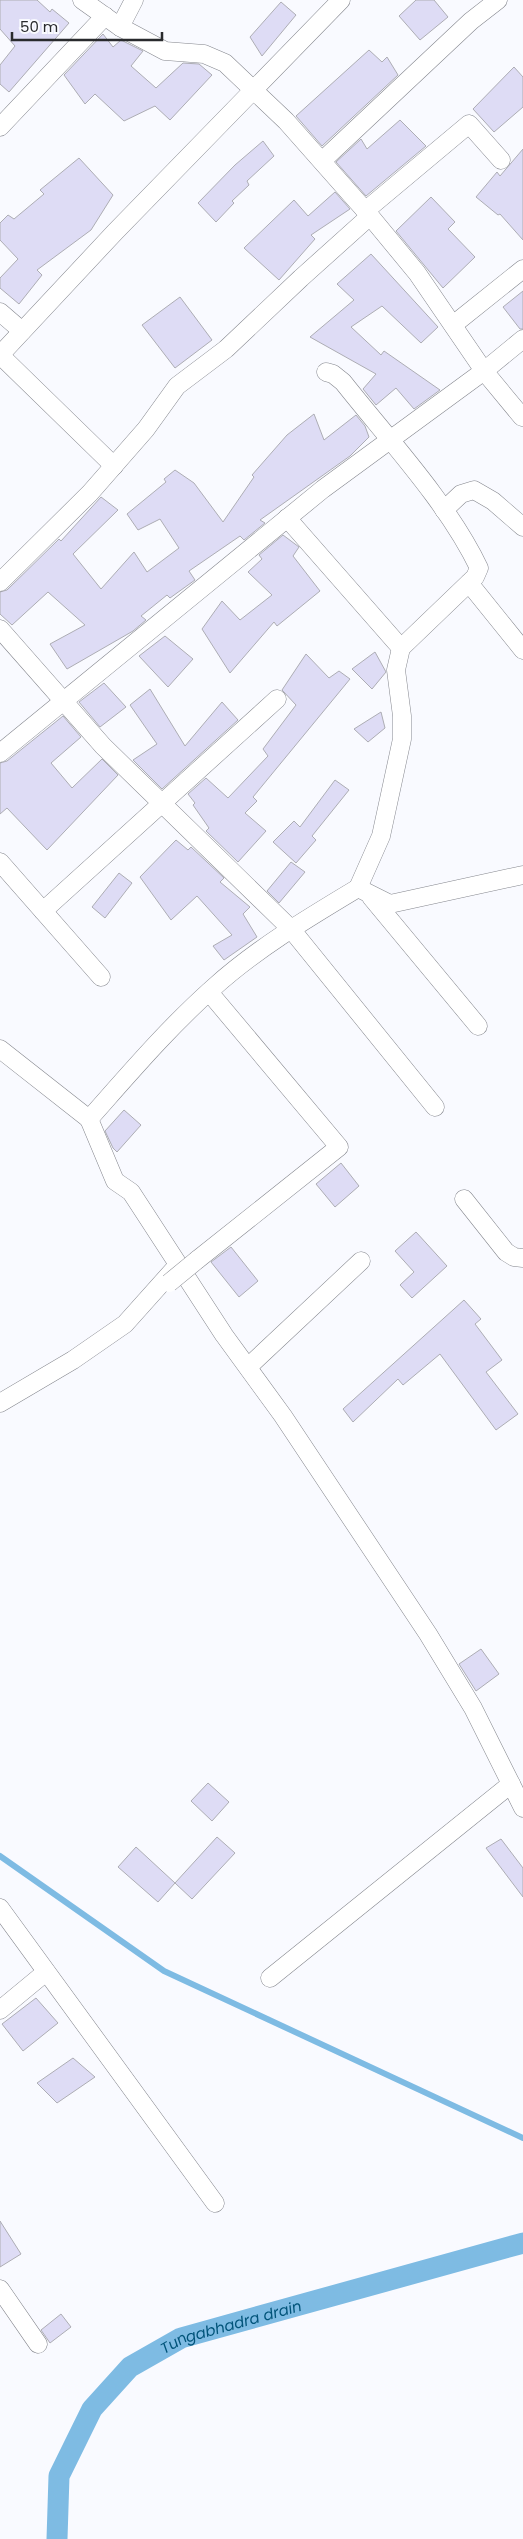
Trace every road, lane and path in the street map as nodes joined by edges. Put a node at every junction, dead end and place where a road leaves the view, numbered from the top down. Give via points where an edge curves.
1 (82, 0) edge
2 (134, 0) edge
3 (341, 0) edge
4 (498, 0) edge
5 (105, 16) junction
6 (120, 27) junction
7 (252, 89) junction
8 (0, 128) edge
9 (501, 160) dead end
10 (322, 161) junction
11 (368, 214) junction
12 (523, 269) edge
13 (0, 312) edge
14 (453, 325) junction
15 (22, 331) junction
16 (523, 339) edge
17 (0, 355) edge
18 (484, 371) junction
19 (326, 372) dead end
20 (522, 417) dead end
21 (389, 440) junction
22 (114, 466) junction
23 (444, 510) junction
24 (287, 518) junction
25 (522, 525) edge
26 (0, 582) edge
27 (468, 583) junction
28 (0, 629) edge
29 (401, 648) junction
30 (523, 650) edge
31 (277, 699) dead end
32 (64, 702) junction
33 (0, 753) edge
34 (160, 803) junction
35 (0, 862) edge
36 (523, 875) edge
37 (363, 890) junction
38 (43, 911) junction
39 (291, 929) junction
40 (101, 977) dead end
41 (209, 992) junction
42 (478, 1026) dead end
43 (0, 1049) edge
44 (435, 1107) dead end
45 (89, 1119) junction
46 (464, 1199) dead end
47 (523, 1258) edge
48 (361, 1261) dead end
49 (178, 1264) junction
50 (150, 1297) junction
51 (248, 1367) junction
52 (0, 1403) edge
53 (511, 1784) junction
54 (523, 1808) edge
55 (0, 1908) edge
56 (46, 1972) junction
57 (270, 1978) dead end
58 (0, 2010) edge
59 (215, 2203) dead end
60 (0, 2289) edge
61 (38, 2344) dead end

1 - 5 street
2 - 6 street
3 - 7 street
4 - 10 street
5 - 6 street
5 - 8 street
6 - 7 street via 164,51 204,54 225,63
7 - 10 street
7 - 15 street
9 - 11 street via 469,124
10 - 11 street
11 - 14 street via 417,272
11 - 22 street via 226,349 177,386
12 - 14 street
13 - 15 street
14 - 18 street
15 - 17 street
16 - 18 street
17 - 22 street
18 - 20 street
18 - 21 street
19 - 21 street via 343,382
21 - 23 street
21 - 24 street
22 - 26 street
23 - 25 street via 461,494 474,490 494,501
23 - 27 street via 468,545 478,568
24 - 29 street
24 - 32 street
27 - 29 street
27 - 30 street
28 - 32 street
29 - 37 street via 396,670 402,739 381,836
31 - 34 street
32 - 33 street
32 - 34 street
34 - 38 street
34 - 39 street
35 - 38 street
36 - 37 street via 390,904
37 - 39 street
37 - 42 street
38 - 40 street
39 - 41 street
39 - 44 street
41 - 45 street via 163,1036
41 - 50 street, bridge via 339,1147
43 - 45 street
45 - 49 street via 115,1181 130,1192
46 - 47 street via 506,1252
48 - 51 street
49 - 50 street
49 - 51 street
50 - 52 street via 110,1336
51 - 53 street via 428,1634 473,1708
53 - 54 street
53 - 57 street
55 - 56 street
56 - 58 street
56 - 59 street
60 - 61 street

